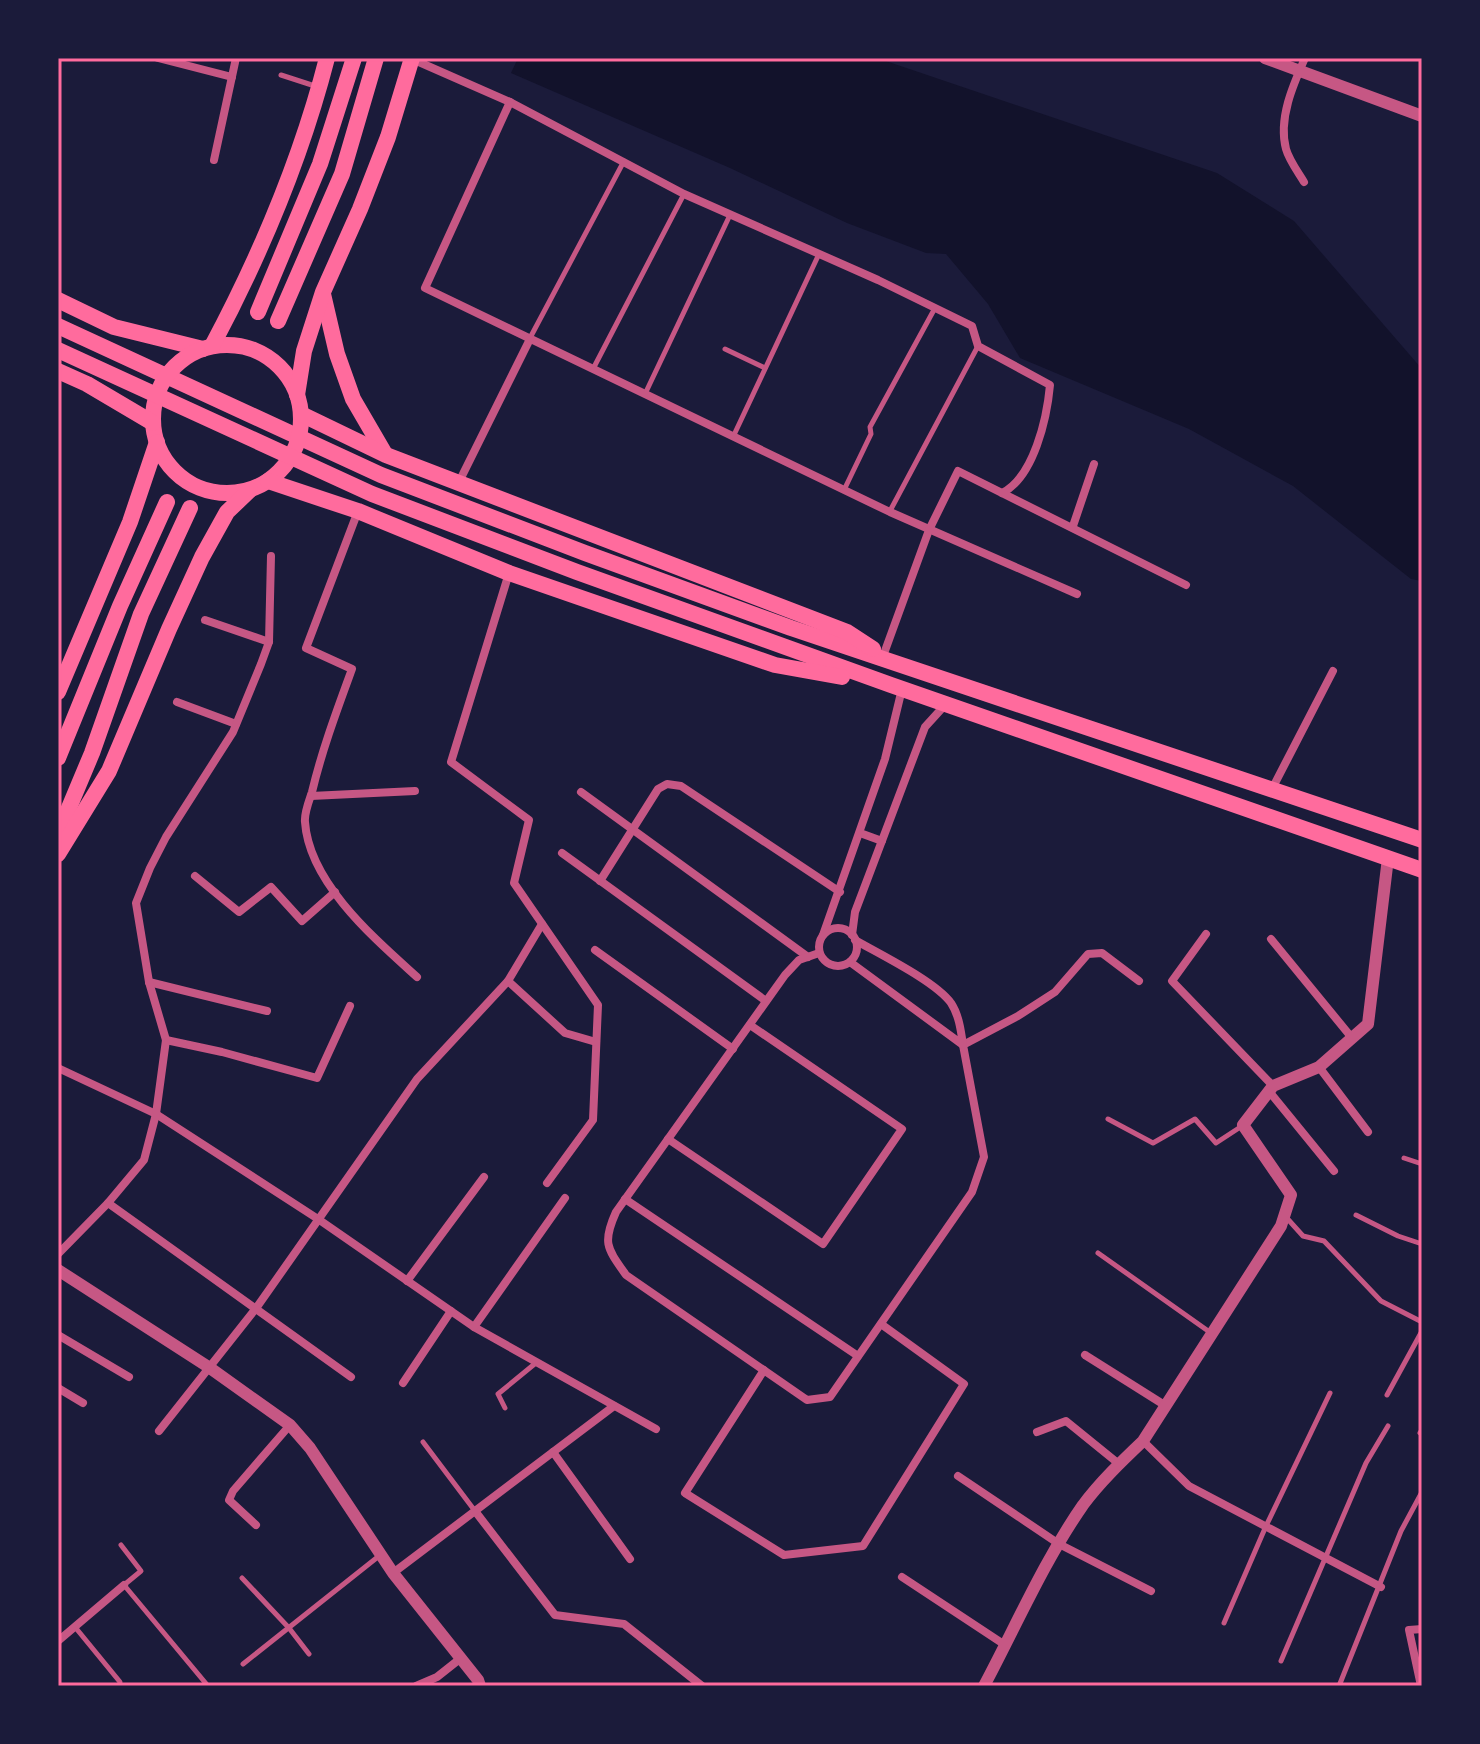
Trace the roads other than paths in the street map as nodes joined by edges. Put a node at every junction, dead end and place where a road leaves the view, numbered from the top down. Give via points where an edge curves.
1 (158, 58) edge
2 (236, 58) edge
3 (327, 58) edge
4 (354, 58) edge
5 (376, 58) edge
6 (1253, 58) edge
7 (1266, 58) edge
8 (412, 59) edge
9 (1302, 64) edge
10 (281, 75) dead end
11 (232, 77) junction
12 (320, 88) junction
13 (510, 102) junction
14 (1422, 116) edge
15 (214, 160) dead end
16 (624, 161) junction
17 (1304, 182) dead end
18 (684, 194) junction
19 (730, 214) junction
20 (819, 254) junction
21 (323, 292) junction
22 (58, 300) edge
23 (935, 308) junction
24 (258, 312) dead end
25 (278, 321) dead end
26 (58, 326) edge
27 (114, 327) junction
28 (530, 339) junction
29 (978, 346) junction
30 (207, 348) junction
31 (725, 349) dead end
32 (58, 350) edge
33 (765, 368) junction
34 (593, 370) junction
35 (58, 371) edge
36 (87, 384) junction
37 (297, 395) junction
38 (645, 395) junction
39 (301, 414) junction
40 (153, 423) junction
41 (733, 437) junction
42 (157, 442) junction
43 (386, 455) junction
44 (1094, 464) dead end
45 (268, 481) junction
46 (459, 482) junction
47 (251, 489) junction
48 (843, 491) junction
49 (1002, 493) junction
50 (167, 502) dead end
51 (514, 503) junction
52 (190, 508) dead end
53 (358, 511) junction
54 (890, 512) junction
55 (1073, 526) junction
56 (929, 530) junction
57 (271, 556) dead end
58 (480, 561) junction
59 (509, 573) junction
60 (1186, 585) dead end
61 (1077, 594) dead end
62 (205, 620) dead end
63 (269, 642) junction
64 (882, 659) junction
65 (1333, 671) dead end
66 (896, 687) junction
67 (58, 692) edge
68 (177, 702) dead end
69 (946, 704) junction
70 (236, 724) junction
71 (58, 758) edge
72 (1272, 789) junction
73 (415, 791) dead end
74 (581, 792) dead end
75 (311, 796) junction
76 (632, 829) junction
77 (860, 833) junction
78 (58, 834) edge
79 (1422, 839) edge
80 (882, 841) junction
81 (562, 853) dead end
82 (58, 854) edge
83 (1388, 858) junction
84 (1422, 870) edge
85 (195, 876) dead end
86 (600, 881) junction
87 (335, 892) junction
88 (840, 892) junction
89 (542, 924) junction
90 (1206, 934) dead end
91 (823, 935) junction
92 (853, 938) junction
93 (1271, 939) dead end
94 (595, 950) dead end
95 (819, 953) junction
96 (808, 957) junction
97 (850, 962) junction
98 (417, 977) dead end
99 (508, 981) junction
100 (1139, 981) dead end
101 (149, 982) junction
102 (766, 1001) junction
103 (350, 1006) dead end
104 (267, 1011) dead end
105 (750, 1025) junction
106 (1352, 1038) junction
107 (166, 1040) junction
108 (596, 1042) junction
109 (963, 1045) junction
110 (733, 1049) junction
111 (1319, 1067) junction
112 (58, 1068) edge
113 (1270, 1088) junction
114 (156, 1114) junction
115 (1108, 1119) dead end
116 (1243, 1125) junction
117 (1368, 1132) dead end
118 (668, 1139) junction
119 (1404, 1158) dead end
120 (1422, 1164) edge
121 (1334, 1171) dead end
122 (484, 1177) dead end
123 (547, 1183) dead end
124 (565, 1198) dead end
125 (625, 1199) junction
126 (108, 1203) junction
127 (1356, 1215) dead end
128 (1284, 1216) junction
129 (318, 1219) junction
130 (1422, 1244) edge
131 (1098, 1253) dead end
132 (58, 1254) edge
133 (58, 1270) edge
134 (407, 1281) junction
135 (257, 1307) junction
136 (451, 1311) junction
137 (1422, 1322) edge
138 (881, 1324) junction
139 (474, 1327) junction
140 (1422, 1331) edge
141 (1212, 1333) junction
142 (58, 1335) edge
143 (1085, 1355) dead end
144 (858, 1356) junction
145 (537, 1362) junction
146 (210, 1368) junction
147 (764, 1370) junction
148 (129, 1377) dead end
149 (351, 1377) dead end
150 (403, 1383) dead end
151 (58, 1388) edge
152 (1330, 1393) dead end
153 (1387, 1395) dead end
154 (83, 1403) dead end
155 (614, 1406) junction
156 (1166, 1406) junction
157 (505, 1408) dead end
158 (290, 1425) junction
159 (1388, 1426) dead end
160 (656, 1429) dead end
161 (159, 1431) dead end
162 (1037, 1432) dead end
163 (1143, 1441) junction
164 (423, 1442) dead end
165 (553, 1452) junction
166 (1119, 1464) junction
167 (958, 1476) dead end
168 (1422, 1492) edge
169 (475, 1511) junction
170 (256, 1525) dead end
171 (1266, 1526) junction
172 (1059, 1544) junction
173 (121, 1545) dead end
174 (380, 1555) junction
175 (1324, 1557) junction
176 (630, 1559) dead end
177 (393, 1573) junction
178 (902, 1577) dead end
179 (242, 1578) dead end
180 (124, 1585) junction
181 (1381, 1587) junction
182 (1151, 1591) dead end
183 (1224, 1623) dead end
184 (74, 1626) junction
185 (289, 1628) junction
186 (1422, 1629) edge
187 (58, 1641) edge
188 (1005, 1645) junction
189 (309, 1654) dead end
190 (461, 1658) junction
191 (1281, 1661) dead end
192 (243, 1664) dead end
193 (120, 1682) dead end
194 (208, 1686) edge
195 (416, 1686) edge
196 (480, 1686) edge
197 (702, 1686) edge
198 (984, 1686) edge
199 (1339, 1686) edge
200 (1421, 1686) edge

1 - 11 street
2 - 11 street
3 - 12 highway
4 - 24 highway via 320,164
5 - 25 highway via 342,174
6 - 7 street
7 - 9 street
8 - 13 street
8 - 21 highway via 382,152
9 - 14 street
9 - 17 street via 1284,128 1286,150
10 - 12 lane
11 - 15 street
12 - 30 highway via 274,218
13 - 16 street
13 - 28 street via 425,288
16 - 18 street
16 - 28 lane
18 - 19 street
18 - 34 lane
19 - 20 street
19 - 38 lane
20 - 23 street
20 - 33 lane
21 - 37 highway
21 - 43 highway via 353,399
22 - 27 highway
23 - 29 street via 972,326
23 - 48 lane via 870,427
26 - 64 highway via 381,475
27 - 30 highway
27 - 36 highway
28 - 34 street
28 - 46 street
29 - 49 street via 1050,385 1039,441 1017,482
29 - 54 lane
30 - 37 highway via 241,347 260,353 276,364
30 - 40 highway via 186,357 166,378 154,404
31 - 33 lane
32 - 66 highway via 372,494
33 - 41 lane
34 - 38 street
35 - 36 highway
36 - 40 highway
37 - 39 highway
38 - 41 street
39 - 43 highway
39 - 45 highway via 293,452
40 - 42 highway
41 - 48 street
42 - 47 highway via 165,460 194,485 216,493
42 - 67 highway via 130,522
43 - 46 highway
43 - 53 highway via 374,455 355,468 348,490
44 - 55 street
45 - 47 highway
45 - 53 highway
46 - 51 highway
47 - 82 highway via 227,512 202,557 109,771
48 - 54 street
49 - 55 street
49 - 56 street via 958,471
50 - 71 highway
51 - 58 highway via 496,506 476,525 474,547
51 - 64 highway via 847,632
52 - 78 highway via 141,614
53 - 58 highway
53 - 75 street via 306,648 352,669
54 - 56 street
55 - 60 street
56 - 61 street
56 - 64 street
57 - 63 street
58 - 59 highway
59 - 66 highway via 775,665
59 - 89 street via 451,762 529,820 514,883
62 - 63 street
63 - 70 street
64 - 72 highway
65 - 72 street
66 - 69 highway
66 - 77 street via 885,759
68 - 70 street
69 - 80 street via 925,727
69 - 83 highway
70 - 101 street via 166,837 136,903
72 - 79 highway
73 - 75 street
74 - 76 street
75 - 87 street via 305,820 317,865
76 - 86 street
76 - 88 street via 658,789 681,786
76 - 96 street
77 - 80 street
77 - 88 street
80 - 92 street via 855,912
81 - 86 street
83 - 84 highway
83 - 106 street via 1368,1024
85 - 87 street via 239,912 271,887 302,921
86 - 102 street
87 - 98 street via 362,927
88 - 91 street
89 - 99 street
89 - 108 street via 598,1005
90 - 113 street via 1172,981
91 - 92 street via 841,929
91 - 95 street
92 - 97 street via 856,952
92 - 109 street via 932,985 950,1002
93 - 106 street
94 - 110 street
95 - 96 street
95 - 97 street via 833,966
96 - 102 street via 799,960
97 - 109 street
99 - 108 street via 565,1033
99 - 129 street via 417,1079
100 - 109 street via 1102,953 1088,954 1055,992
101 - 104 street
101 - 107 street
102 - 105 street
103 - 107 street via 317,1078
105 - 110 street
105 - 118 street via 902,1129 823,1244
106 - 111 street
107 - 114 street
108 - 123 street via 593,1120
109 - 138 street via 984,1157 972,1192
110 - 118 street
111 - 113 street
111 - 117 street
112 - 114 street
113 - 116 street
113 - 121 street
114 - 126 street via 144,1160
114 - 129 street
115 - 116 lane via 1153,1143 1195,1119 1216,1143
116 - 128 street via 1291,1195
118 - 125 street
119 - 120 lane
122 - 134 street
124 - 139 street
125 - 144 street
125 - 147 street via 606,1235 609,1251 626,1275
126 - 132 street
126 - 135 street
127 - 130 lane
128 - 137 lane via 1303,1236 1324,1241 1381,1301
128 - 141 street
129 - 134 street
129 - 135 street
131 - 141 lane
133 - 146 street
134 - 136 street
135 - 146 street
135 - 149 street
136 - 139 street
136 - 150 street
138 - 144 street
138 - 147 street via 964,1384 863,1546 784,1555 685,1493
139 - 145 street
140 - 153 lane
141 - 156 street
142 - 148 street
143 - 156 street
144 - 147 street via 830,1397 807,1400
145 - 155 street
145 - 157 lane via 498,1394
146 - 158 street
146 - 161 street
151 - 154 street
152 - 171 lane
155 - 160 street
155 - 165 street
156 - 163 street
158 - 170 street via 229,1500
158 - 174 street
159 - 175 lane
162 - 166 street via 1066,1421
163 - 166 street
163 - 171 street via 1189,1486
164 - 169 lane
165 - 169 street
165 - 176 street
166 - 172 street
167 - 172 street
168 - 181 lane
169 - 177 street
169 - 197 street via 555,1615 624,1624
171 - 175 street
171 - 183 lane
172 - 182 street
172 - 188 street
173 - 180 lane via 141,1571
174 - 177 street
174 - 185 lane
175 - 181 street
175 - 191 lane
177 - 190 street
178 - 188 street
179 - 185 lane
180 - 184 street
180 - 194 lane
181 - 199 lane
184 - 187 street
184 - 193 lane
185 - 189 lane
185 - 192 lane
186 - 200 street via 1409,1630
188 - 198 street
190 - 195 street
190 - 196 street

